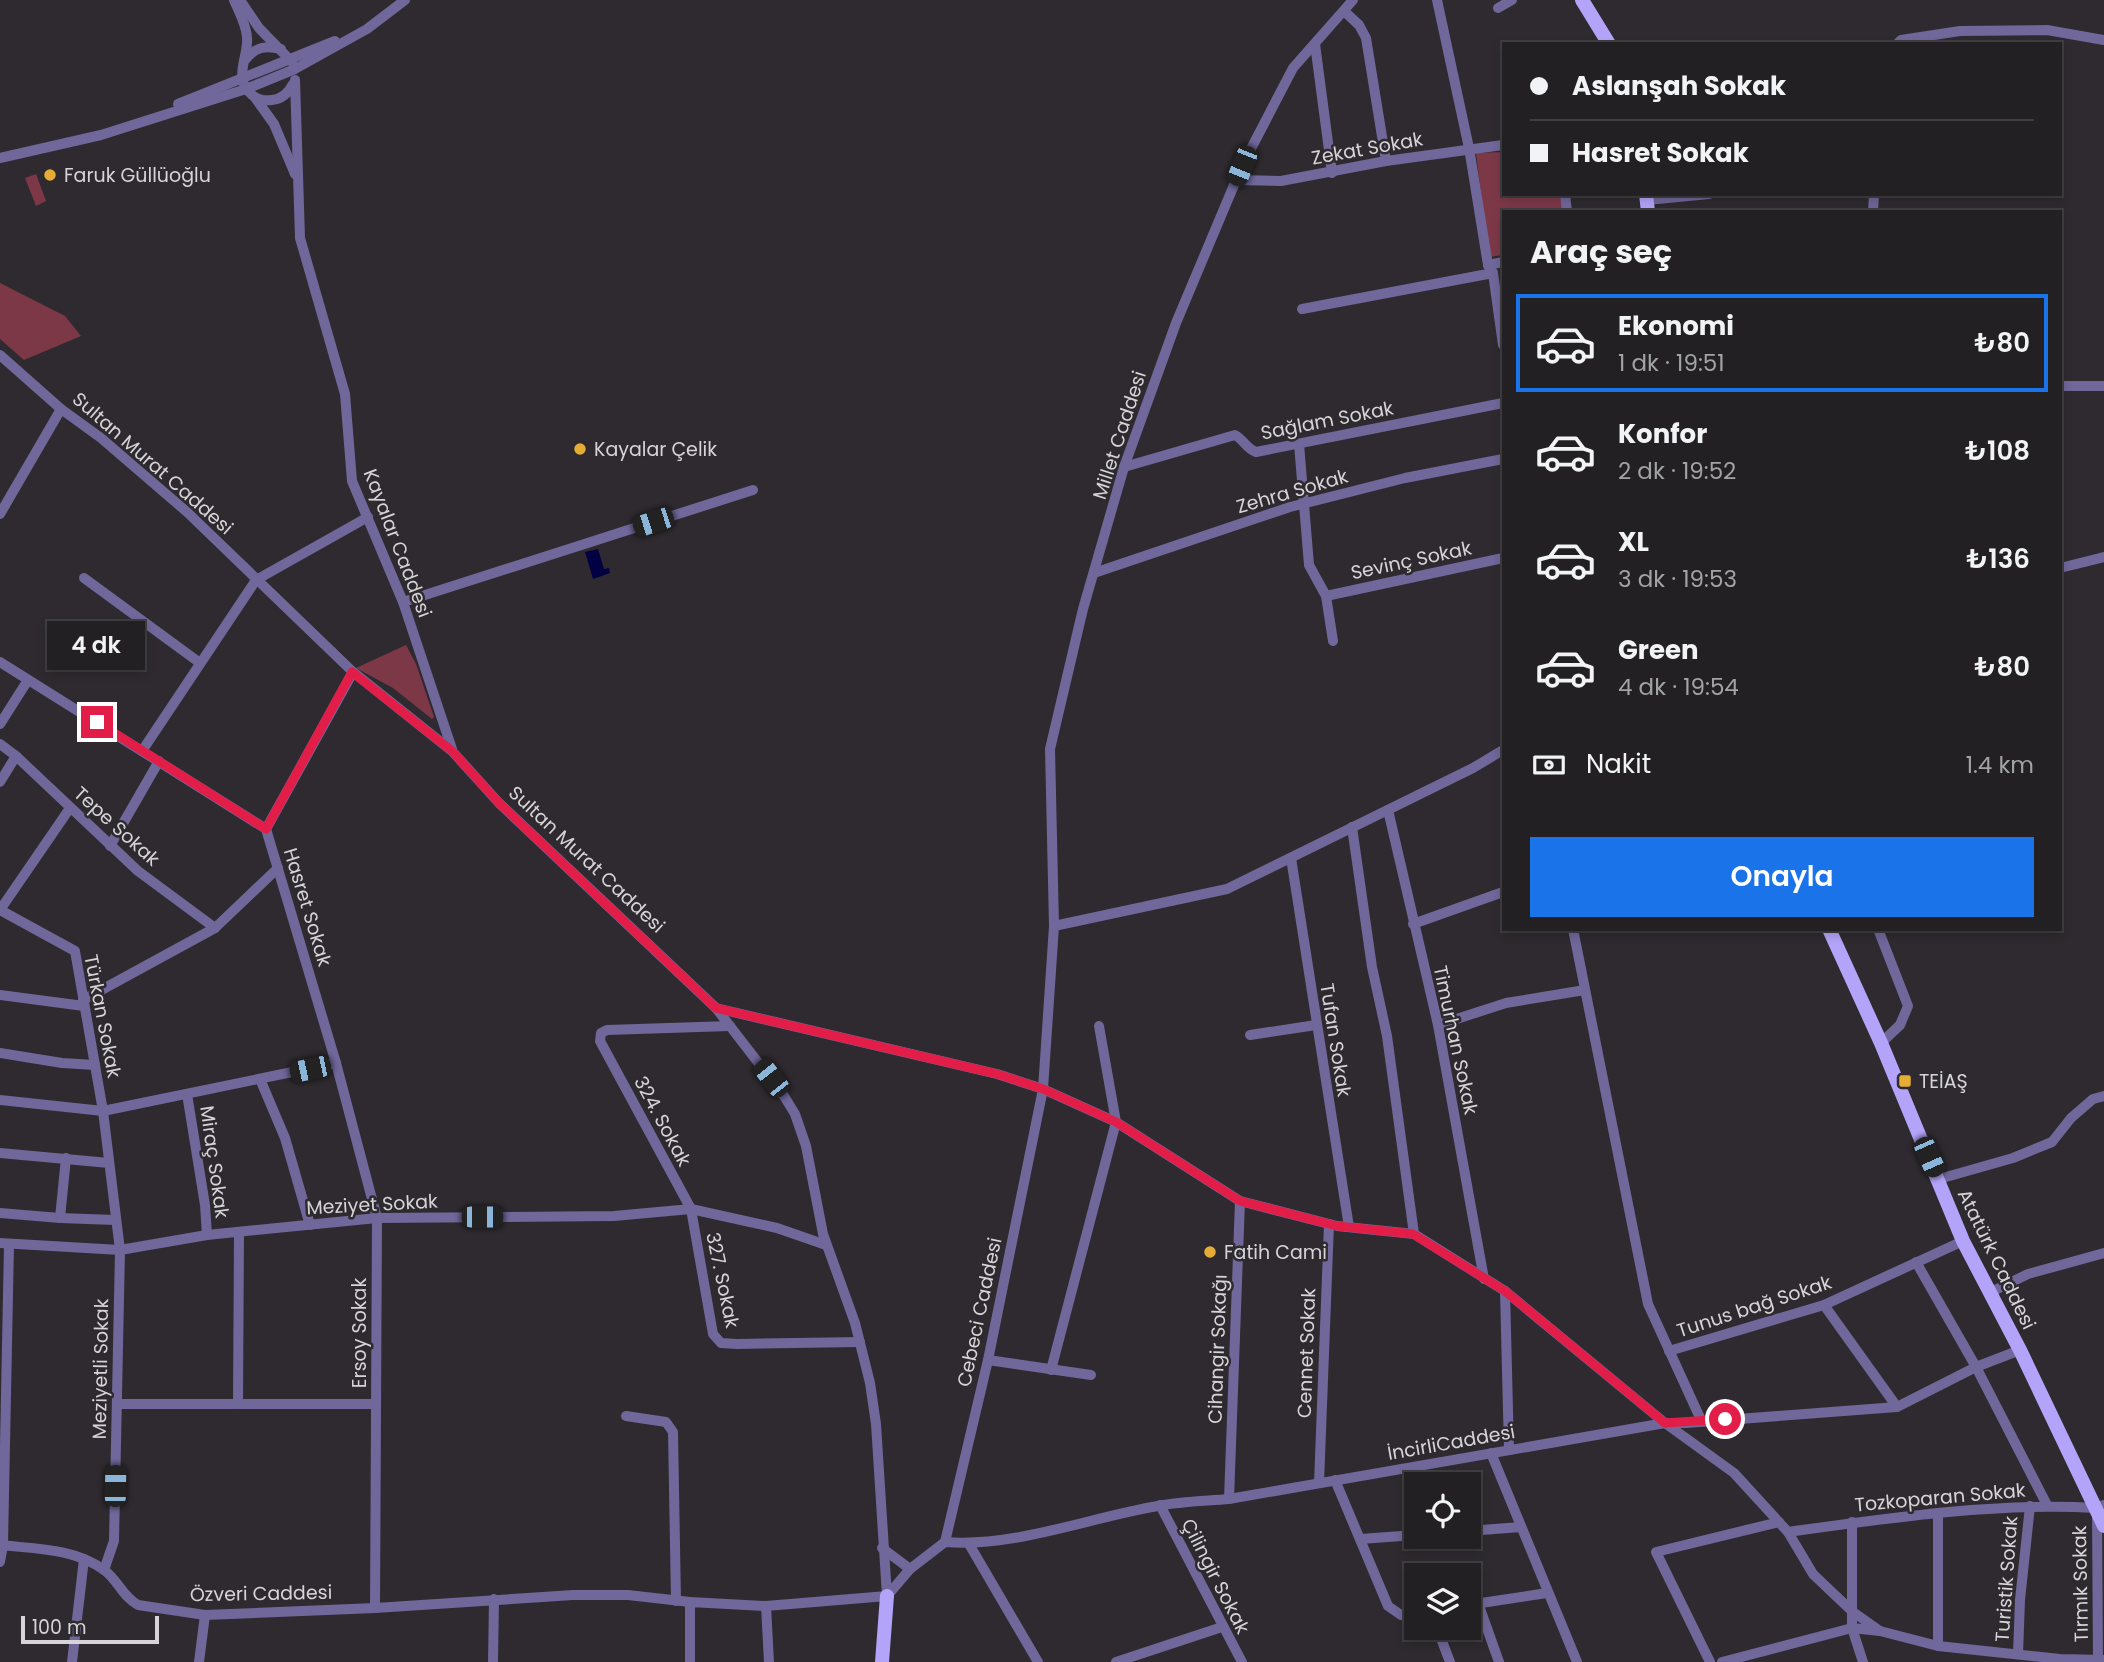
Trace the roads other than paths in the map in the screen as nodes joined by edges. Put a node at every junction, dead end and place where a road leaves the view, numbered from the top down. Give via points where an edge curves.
1 (237, 0) edge
2 (405, 0) edge
3 (1353, 0) edge
4 (1437, 0) edge
5 (1512, 0) edge
6 (1582, 0) edge
7 (1498, 8) dead end
8 (1345, 11) junction
9 (367, 29) junction
10 (2104, 40) edge
11 (1608, 42) edge
12 (1898, 42) edge
13 (1315, 44) junction
14 (281, 50) junction
15 (290, 58) junction
16 (243, 65) junction
17 (295, 75) junction
18 (247, 88) junction
19 (1502, 145) edge
20 (1469, 148) junction
21 (0, 158) edge
22 (1386, 161) junction
23 (1332, 173) junction
24 (298, 179) junction
25 (1236, 180) junction
26 (1694, 196) edge
27 (1647, 202) edge
28 (1502, 263) edge
29 (1490, 269) junction
30 (1302, 309) dead end
31 (1502, 339) edge
32 (0, 355) edge
33 (2062, 386) edge
34 (2104, 386) edge
35 (1502, 403) edge
36 (61, 409) junction
37 (1298, 444) junction
38 (1502, 459) edge
39 (1124, 467) junction
40 (753, 490) dead end
41 (1303, 503) junction
42 (0, 514) edge
43 (368, 517) junction
44 (2104, 557) edge
45 (1502, 558) edge
46 (2062, 568) edge
47 (1094, 573) junction
48 (84, 578) dead end
49 (256, 580) junction
50 (1326, 596) junction
51 (403, 602) junction
52 (1333, 641) dead end
53 (0, 662) edge
54 (200, 663) junction
55 (352, 672) junction
56 (28, 680) junction
57 (0, 724) edge
58 (0, 744) edge
59 (142, 751) junction
60 (452, 751) junction
61 (1502, 751) edge
62 (16, 756) junction
63 (159, 761) junction
64 (0, 782) edge
65 (70, 808) junction
66 (1388, 810) junction
67 (1352, 827) junction
68 (266, 829) junction
69 (110, 846) junction
70 (1291, 858) junction
71 (278, 868) junction
72 (1502, 892) edge
73 (1413, 924) junction
74 (1054, 926) junction
75 (215, 928) junction
76 (1573, 931) edge
77 (1830, 931) edge
78 (1879, 931) edge
79 (1585, 990) junction
80 (0, 995) edge
81 (83, 1003) junction
82 (716, 1008) junction
83 (1316, 1025) junction
84 (1438, 1025) junction
85 (730, 1026) junction
86 (1099, 1026) dead end
87 (1250, 1035) dead end
88 (1881, 1043) junction
89 (0, 1053) edge
90 (336, 1063) junction
91 (95, 1065) junction
92 (260, 1079) junction
93 (1043, 1089) junction
94 (187, 1094) junction
95 (2104, 1096) edge
96 (0, 1100) edge
97 (103, 1111) junction
98 (1116, 1122) junction
99 (0, 1153) edge
100 (66, 1158) junction
101 (109, 1163) junction
102 (1938, 1179) junction
103 (1240, 1201) junction
104 (691, 1209) junction
105 (0, 1213) edge
106 (60, 1218) junction
107 (377, 1218) junction
108 (115, 1220) junction
109 (1329, 1224) junction
110 (310, 1225) junction
111 (1349, 1227) junction
112 (239, 1232) junction
113 (1413, 1234) junction
114 (208, 1236) junction
115 (1963, 1241) junction
116 (5, 1243) edge
117 (826, 1245) junction
118 (120, 1251) junction
119 (2104, 1253) edge
120 (1916, 1262) junction
121 (1484, 1279) junction
122 (1505, 1291) junction
123 (1989, 1293) junction
124 (1824, 1305) junction
125 (860, 1342) junction
126 (2020, 1350) junction
127 (1669, 1351) junction
128 (988, 1360) junction
129 (1976, 1367) junction
130 (1051, 1370) junction
131 (1091, 1376) dead end
132 (117, 1404) junction
133 (238, 1404) junction
134 (376, 1404) junction
135 (1897, 1407) junction
136 (626, 1416) dead end
137 (1701, 1420) junction
138 (1665, 1423) junction
139 (1509, 1450) junction
140 (1491, 1453) junction
141 (1335, 1480) junction
142 (1319, 1483) junction
143 (1229, 1499) junction
144 (1160, 1505) junction
145 (2047, 1505) junction
146 (2030, 1506) junction
147 (2100, 1506) edge
148 (1938, 1514) junction
149 (1779, 1522) junction
150 (1852, 1522) junction
151 (2104, 1526) edge
152 (1521, 1527) junction
153 (1481, 1530) edge
154 (1788, 1532) junction
155 (1404, 1536) edge
156 (1360, 1539) junction
157 (945, 1542) junction
158 (969, 1544) junction
159 (1, 1545) edge
160 (882, 1548) junction
161 (84, 1559) junction
162 (0, 1562) edge
163 (910, 1569) junction
164 (104, 1570) junction
165 (1547, 1593) junction
166 (887, 1596) junction
167 (494, 1599) junction
168 (676, 1601) junction
169 (690, 1602) junction
170 (1481, 1603) edge
171 (766, 1606) junction
172 (374, 1608) junction
173 (1853, 1612) junction
174 (205, 1615) junction
175 (1404, 1615) edge
176 (1481, 1622) edge
177 (1222, 1627) junction
178 (1853, 1628) junction
179 (1880, 1631) junction
180 (1442, 1640) edge
181 (1938, 1646) junction
182 (2018, 1654) junction
183 (1987, 1657) edge
184 (2101, 1659) edge
185 (2061, 1660) edge
186 (72, 1662) edge
187 (199, 1662) edge
188 (493, 1662) edge
189 (690, 1662) edge
190 (769, 1662) edge
191 (882, 1662) edge
192 (1038, 1662) edge
193 (1116, 1662) edge
194 (1242, 1662) edge
195 (1450, 1662) edge
196 (1499, 1662) edge
197 (1577, 1662) edge
198 (1710, 1662) edge
199 (1726, 1662) edge
200 (1863, 1662) edge

1 - 14 street
1 - 16 street via 247,37
2 - 9 street
3 - 8 street, Millet Caddesi
4 - 20 street
5 - 7 street
6 - 11 main road
8 - 13 street, Millet Caddesi
8 - 22 street via 1366,38
9 - 15 street
9 - 17 street
10 - 12 street via 2048,30 1961,32
13 - 23 street
13 - 25 street, Millet Caddesi via 1293,68
14 - 15 street
14 - 16 street via 254,50
15 - 17 street
15 - 18 street
16 - 18 street
17 - 18 street
17 - 18 street via 286,95 278,99 261,100
17 - 24 street, Kayalar Caddesi
18 - 21 street via 101,135
18 - 24 street via 274,124
19 - 20 street, Zekat Sokak
20 - 22 street, Zekat Sokak
20 - 29 street
22 - 23 street, Zekat Sokak
23 - 25 street, Zekat Sokak via 1281,181
24 - 43 street, Kayalar Caddesi via 300,238 345,394 352,481
25 - 39 street, Millet Caddesi via 1176,323
26 - 27 street
28 - 29 street
29 - 30 street
29 - 31 street
32 - 36 street, Sultan Murat Caddesi
33 - 34 street
35 - 37 street, Sağlam Sokak
36 - 42 street
36 - 49 street, Sultan Murat Caddesi via 187,512
37 - 39 street, Sağlam Sokak via 1256,452 1235,435
37 - 41 street
38 - 41 street, Zehra Sokak
39 - 47 street, Millet Caddesi
40 - 51 street
41 - 47 street, Zehra Sokak
41 - 50 street via 1309,565
43 - 49 street
43 - 51 street, Kayalar Caddesi
44 - 46 street
45 - 50 street, Sevinç Sokak
47 - 74 street, Millet Caddesi via 1050,749
48 - 54 street
49 - 54 street
49 - 55 street, Sultan Murat Caddesi
50 - 52 street
51 - 60 street, Kayalar Caddesi
53 - 56 street, Hasret Sokak
54 - 59 street
55 - 60 street, Sultan Murat Caddesi
55 - 68 street
56 - 57 street
56 - 59 street, Hasret Sokak
58 - 62 street, Tepe Sokak
59 - 63 street, Hasret Sokak
60 - 82 street, Sultan Murat Caddesi via 499,803
61 - 66 street
62 - 64 street
62 - 65 street, Tepe Sokak
63 - 68 street, Hasret Sokak
63 - 69 street
65 - 69 street, Tepe Sokak
65 - 81 street, Türkan Sokak via 0,911 75,951
66 - 67 street
66 - 73 street, Timurhan Sokak
67 - 70 street
67 - 113 street via 1387,1036
68 - 71 street, Hasret Sokak
69 - 75 street, Tepe Sokak
70 - 74 street via 1227,890
70 - 83 street, Tufan Sokak
71 - 75 street
71 - 90 street, Hasret Sokak
72 - 73 street
73 - 84 street, Timurhan Sokak
74 - 93 street, Cebeci Caddesi
75 - 81 street
76 - 79 street
77 - 88 main road, Atatürk Caddesi
78 - 88 street via 1908,1006 1900,1025
79 - 84 street via 1506,1003
79 - 127 street via 1648,1304
80 - 81 street
81 - 91 street, Türkan Sokak
82 - 85 street, Sultan Murat Caddesi
82 - 93 street
83 - 87 street
83 - 111 street, Tufan Sokak
84 - 121 street, Timurhan Sokak
85 - 104 street, 324. Sokak via 601,1033 603,1050
85 - 117 street, Sultan Murat Caddesi via 795,1114
86 - 98 street
88 - 102 main road, Atatürk Caddesi
89 - 91 street
90 - 92 street
90 - 107 street, Ersoy Sokak
91 - 97 street, Türkan Sokak
92 - 94 street
92 - 110 street via 285,1138
93 - 98 street
93 - 128 street, Cebeci Caddesi
94 - 97 street
94 - 114 street, Miraç Sokak
95 - 102 street via 2093,1098 2052,1142
96 - 97 street
97 - 101 street, Türkan Sokak
98 - 103 street
98 - 130 street
99 - 100 street
100 - 101 street
100 - 106 street
101 - 108 street, Türkan Sokak
102 - 115 main road, Atatürk Caddesi
103 - 109 street
103 - 143 street, Cihangir Sokağı
104 - 107 street, Meziyet Sokak via 614,1216
104 - 117 street, Meziyet Sokak via 778,1228
104 - 125 street, 327. Sokak via 713,1334 721,1343
105 - 106 street
106 - 108 street
107 - 110 street, Meziyet Sokak
107 - 134 street, Ersoy Sokak
108 - 118 street, Türkan Sokak
109 - 111 street
109 - 142 street, Cennet Sokak
110 - 112 street, Meziyet Sokak
111 - 113 street
112 - 114 street, Meziyet Sokak
112 - 133 street
113 - 121 street
114 - 118 street, Meziyet Sokak
115 - 120 street, Tunus bağ Sokak
115 - 123 main road, Atatürk Caddesi
116 - 118 street, Meziyet Sokak
116 - 159 street
117 - 125 street, Sultan Murat Caddesi
118 - 132 street, Meziyetli Sokak
119 - 123 street via 2028,1274
120 - 124 street, Tunus bağ Sokak
120 - 129 street
121 - 122 street
122 - 138 street
122 - 139 street
123 - 126 main road, Atatürk Caddesi
124 - 127 street, Tunus bağ Sokak
124 - 135 street
125 - 160 street, Sultan Murat Caddesi via 876,1424
126 - 129 street
126 - 147 main road, Atatürk Caddesi
127 - 137 street
128 - 130 street
128 - 157 street, Cebeci Caddesi
129 - 135 street
129 - 145 street
130 - 131 street
132 - 133 street
132 - 164 street, Meziyetli Sokak via 114,1541
133 - 134 street
134 - 172 street, Ersoy Sokak
135 - 137 street, İncirliCaddesi
136 - 168 street via 666,1422 673,1432
137 - 138 street, İncirliCaddesi
138 - 139 street, İncirliCaddesi
138 - 149 street via 1734,1473
139 - 140 street, İncirliCaddesi
140 - 141 street, İncirliCaddesi
140 - 152 street
141 - 142 street, İncirliCaddesi
141 - 156 street
142 - 143 street, İncirliCaddesi
143 - 144 street, İncirliCaddesi
144 - 158 street, İncirliCaddesi
144 - 177 street, Çilingir Sokak
145 - 146 street, Tozkoparan Sokak
145 - 147 street, Tozkoparan Sokak
146 - 148 street, Tozkoparan Sokak
146 - 182 street, Turistik Sokak
147 - 151 main road, Atatürk Caddesi
147 - 184 street, Tırmık Sokak
148 - 150 street, Tozkoparan Sokak
148 - 181 street
149 - 154 street
149 - 198 street via 1656,1552
150 - 154 street, Tozkoparan Sokak
150 - 173 street
152 - 153 street
152 - 165 street
154 - 173 street via 1813,1574
155 - 156 street
156 - 175 street via 1388,1606
157 - 158 street, İncirliCaddesi
157 - 163 street
158 - 192 street
159 - 161 street, Özveri Caddesi via 58,1550
159 - 162 street
160 - 163 street
160 - 166 street, Sultan Murat Caddesi
161 - 164 street, Özveri Caddesi
161 - 186 street
163 - 166 street
164 - 174 street, Özveri Caddesi via 128,1600 138,1605
165 - 170 street
165 - 197 street
166 - 171 street, Özveri Caddesi
166 - 191 main road
167 - 168 street, Özveri Caddesi via 628,1595
167 - 172 street, Özveri Caddesi
167 - 188 street
168 - 169 street, Özveri Caddesi
169 - 171 street, Özveri Caddesi
169 - 189 street
171 - 190 street
172 - 174 street, Özveri Caddesi
173 - 178 street
173 - 179 street
174 - 187 street
176 - 196 street
177 - 193 street
177 - 194 street, Çilingir Sokak
178 - 179 street
178 - 199 street
178 - 200 street
179 - 181 street
180 - 195 street
181 - 183 street
182 - 183 street
182 - 185 street
184 - 185 street

